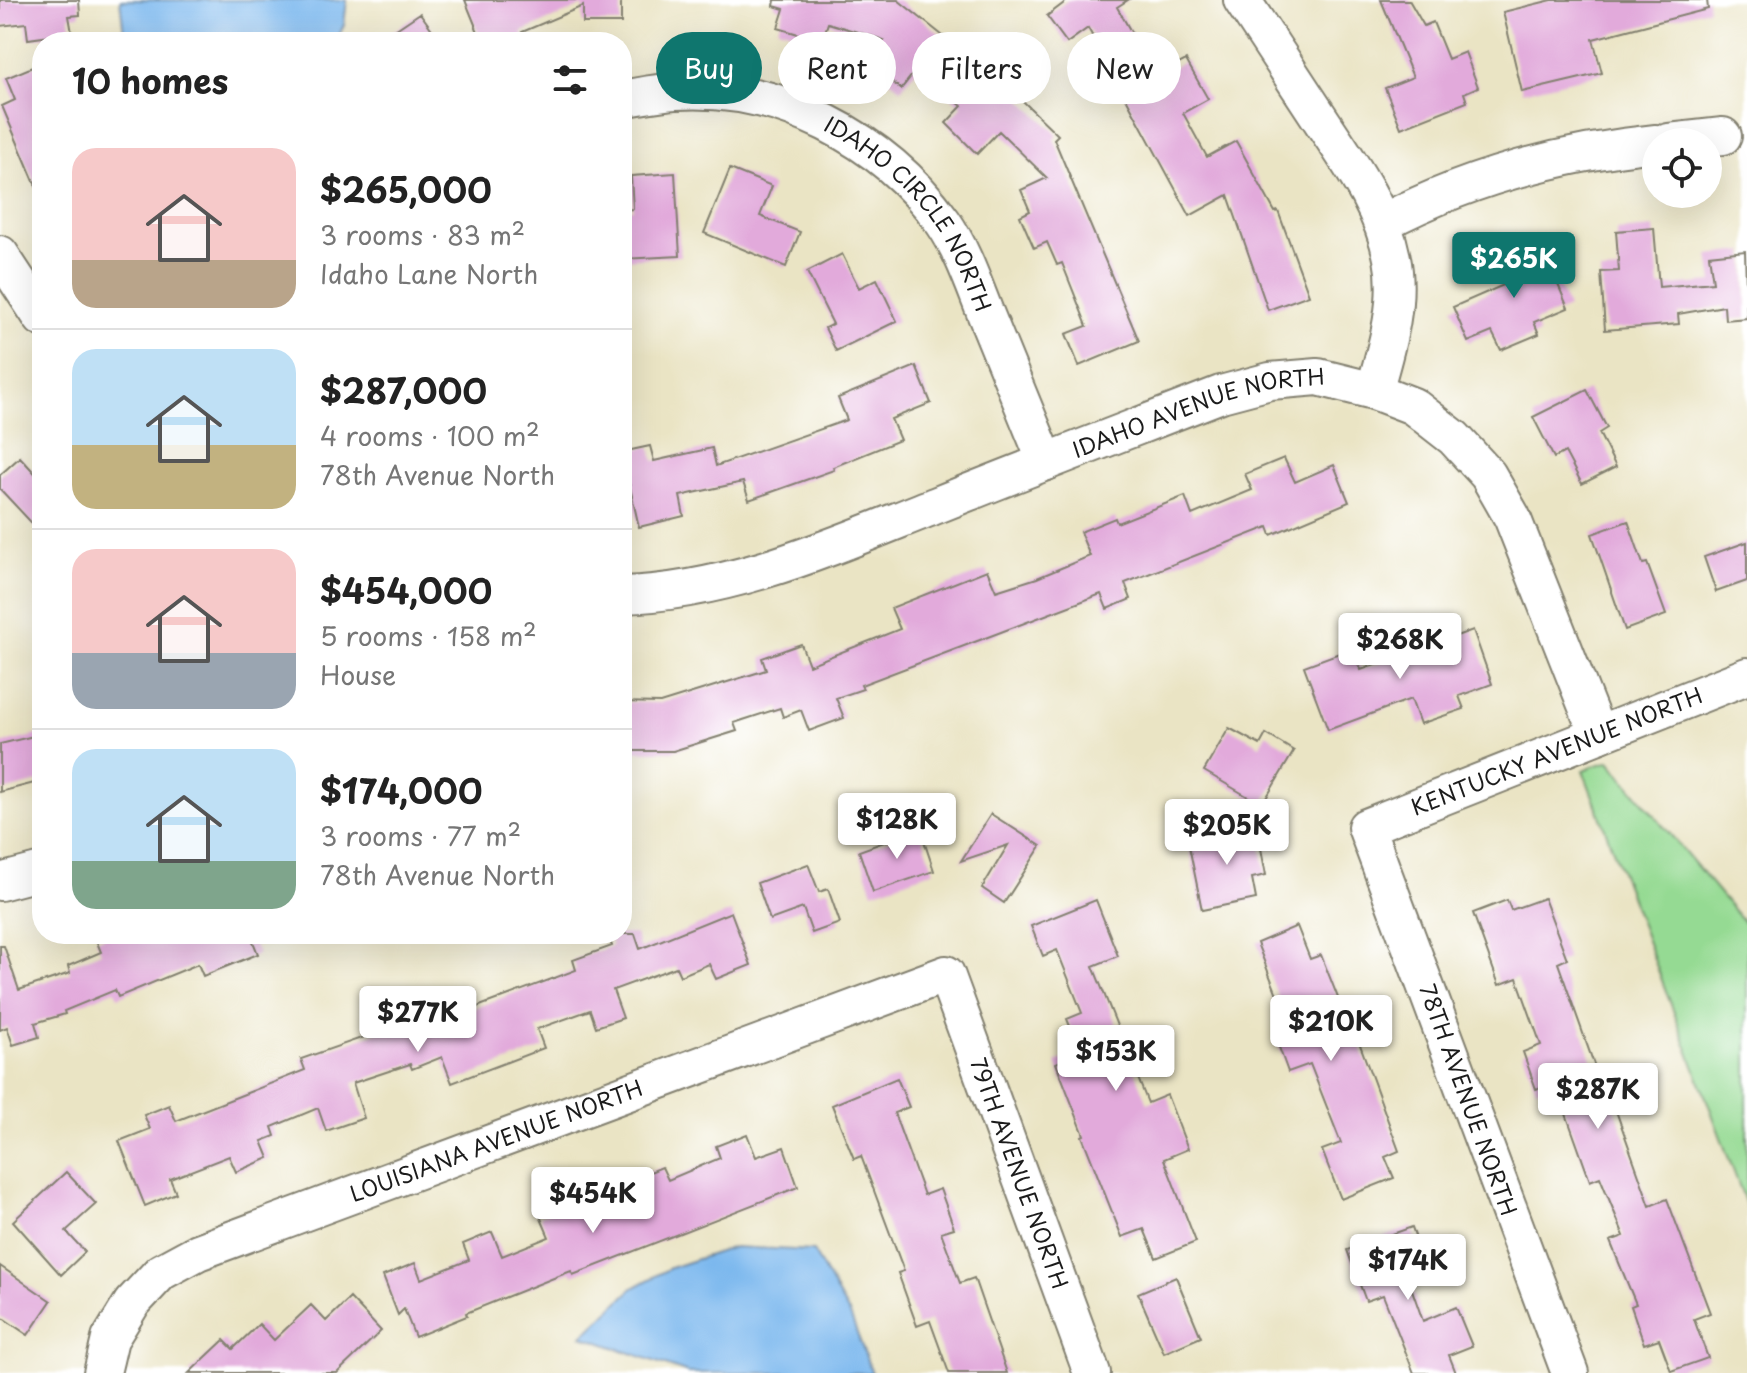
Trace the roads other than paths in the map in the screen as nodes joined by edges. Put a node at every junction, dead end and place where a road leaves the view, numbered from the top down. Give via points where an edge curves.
1 (1242, 0) edge
2 (632, 98) edge
3 (1642, 145) edge
4 (1382, 223) junction
5 (0, 254) edge
6 (32, 303) edge
7 (1374, 391) junction
8 (1046, 462) junction
9 (632, 595) edge
10 (1747, 676) edge
11 (1598, 735) junction
12 (1366, 827) joint
13 (32, 874) edge
14 (0, 882) edge
15 (946, 974) joint
16 (102, 1373) edge
17 (1092, 1373) edge
18 (1570, 1373) edge

1 - 4 street via 1364,185
2 - 8 street, IDAHO CIRCLE NORTH via 678,91 740,94 800,109 855,138 903,176 943,223 971,277
3 - 4 street via 1583,152 1479,180
4 - 7 street via 1393,260 1394,301
5 - 6 street
7 - 8 street, IDAHO AVENUE NORTH via 1318,377 1270,381 1221,394
7 - 11 street, IDAHO AVENUE NORTH via 1413,406 1454,438 1488,475 1512,517
8 - 9 street, IDAHO AVENUE NORTH via 803,558 724,582
10 - 11 street, KENTUCKY AVENUE NORTH
11 - 12 street, KENTUCKY AVENUE NORTH
12 - 18 street, 78TH AVENUE NORTH
13 - 14 street
15 - 16 street, LOUISIANA AVENUE NORTH via 198,1252 161,1272 132,1303 110,1339
15 - 17 street, 79TH AVENUE NORTH

